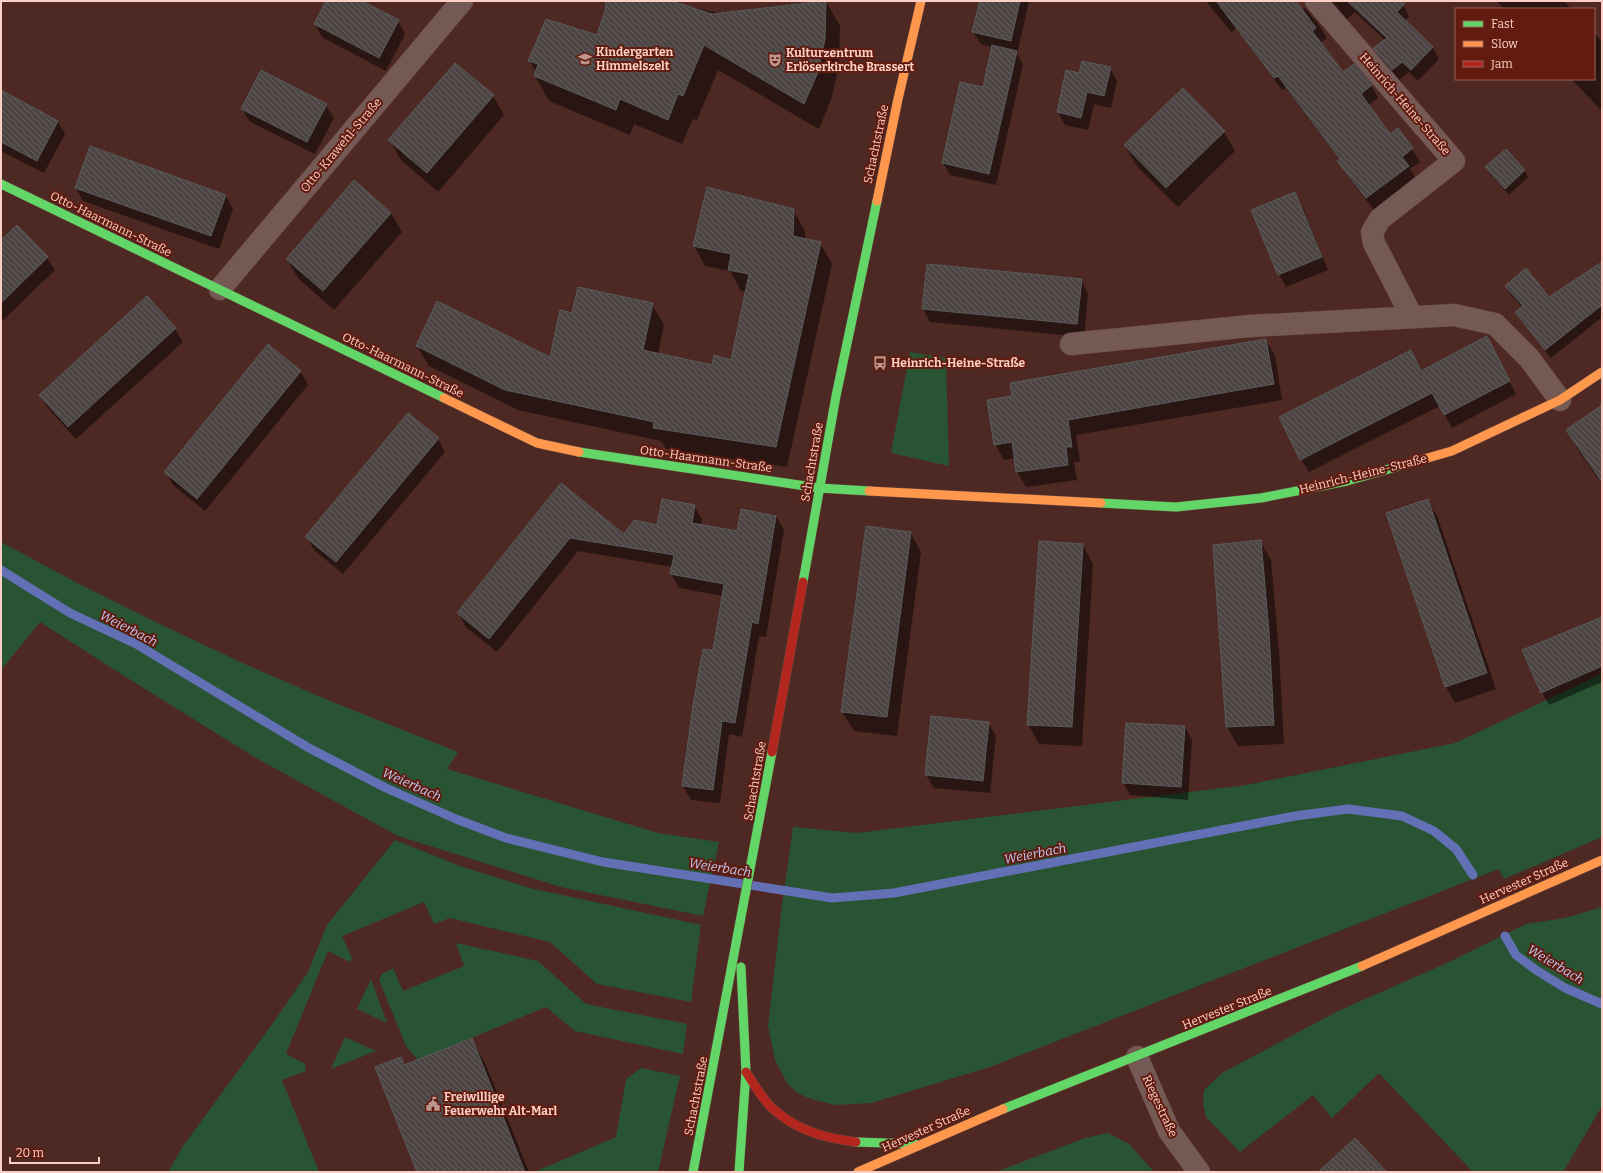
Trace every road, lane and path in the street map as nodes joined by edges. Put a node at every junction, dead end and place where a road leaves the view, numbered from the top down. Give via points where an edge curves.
1 (462, 1) edge
2 (921, 1) edge
3 (1316, 1) edge
4 (1, 184) edge
5 (220, 289) junction
6 (1412, 317) junction
7 (1071, 344) dead end
8 (1602, 372) edge
9 (1560, 400) junction
10 (819, 488) junction
11 (1602, 860) edge
12 (739, 930) junction
13 (1138, 1057) junction
14 (746, 1072) junction
15 (918, 1144) junction
16 (693, 1172) edge
17 (739, 1172) edge
18 (858, 1172) edge
19 (1199, 1172) edge

1 - 5 street, Otto-Krawehl-Straße
2 - 10 street, Schachtstraße via 896,106
3 - 6 street, Heinrich-Heine-Straße via 1454,161 1380,219 1372,232 1374,243
4 - 5 street, Otto-Haarmann-Straße
5 - 10 street, Otto-Haarmann-Straße via 537,443 574,451
6 - 7 street via 1250,326
6 - 9 street via 1454,315 1495,324 1530,358
8 - 9 street, Heinrich-Heine-Straße
9 - 10 street, Heinrich-Heine-Straße via 1452,451 1347,481 1261,498 1176,506
10 - 12 street, Schachtstraße
11 - 13 street, Hervester Straße via 1325,981
12 - 14 street, Schachtstraße
12 - 16 street, Schachtstraße
13 - 15 street, Hervester Straße
13 - 19 street, Riegestraße via 1169,1131
14 - 15 street via 771,1106 792,1124 811,1133 834,1140
14 - 17 street, Schachtstraße
15 - 18 street, Hervester Straße

